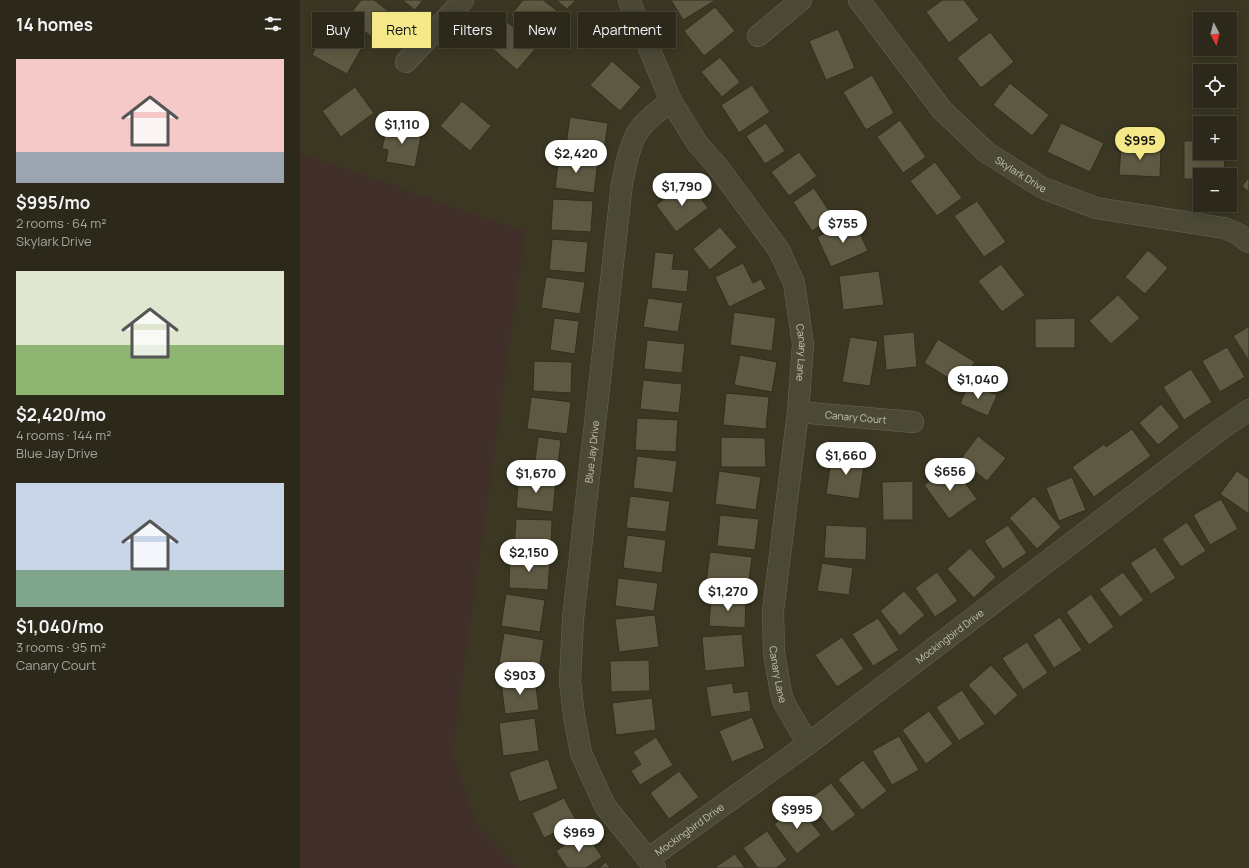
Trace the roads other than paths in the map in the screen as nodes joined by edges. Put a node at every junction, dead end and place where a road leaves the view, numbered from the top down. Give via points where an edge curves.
1 (464, 0) edge
2 (629, 0) edge
3 (801, 0) edge
4 (859, 0) edge
5 (758, 36) dead end
6 (406, 62) dead end
7 (671, 101) junction
8 (1249, 242) edge
9 (1249, 410) edge
10 (798, 412) junction
11 (913, 422) dead end
12 (808, 744) junction
13 (651, 864) edge

1 - 6 street
2 - 7 street, Canary Lane
3 - 5 street
4 - 8 street, Skylark Drive via 942,110 986,152 1043,188 1096,208 1224,228
7 - 10 street, Canary Lane via 697,143 718,167 779,250 794,283 803,338
7 - 13 street, Blue Jay Drive via 646,121 639,131 630,151 622,183 573,619 570,682 581,753 605,806
9 - 12 street, Mockingbird Drive
10 - 11 street, Canary Court
10 - 12 street, Canary Lane via 773,611 774,653 784,703
12 - 13 street, Mockingbird Drive

